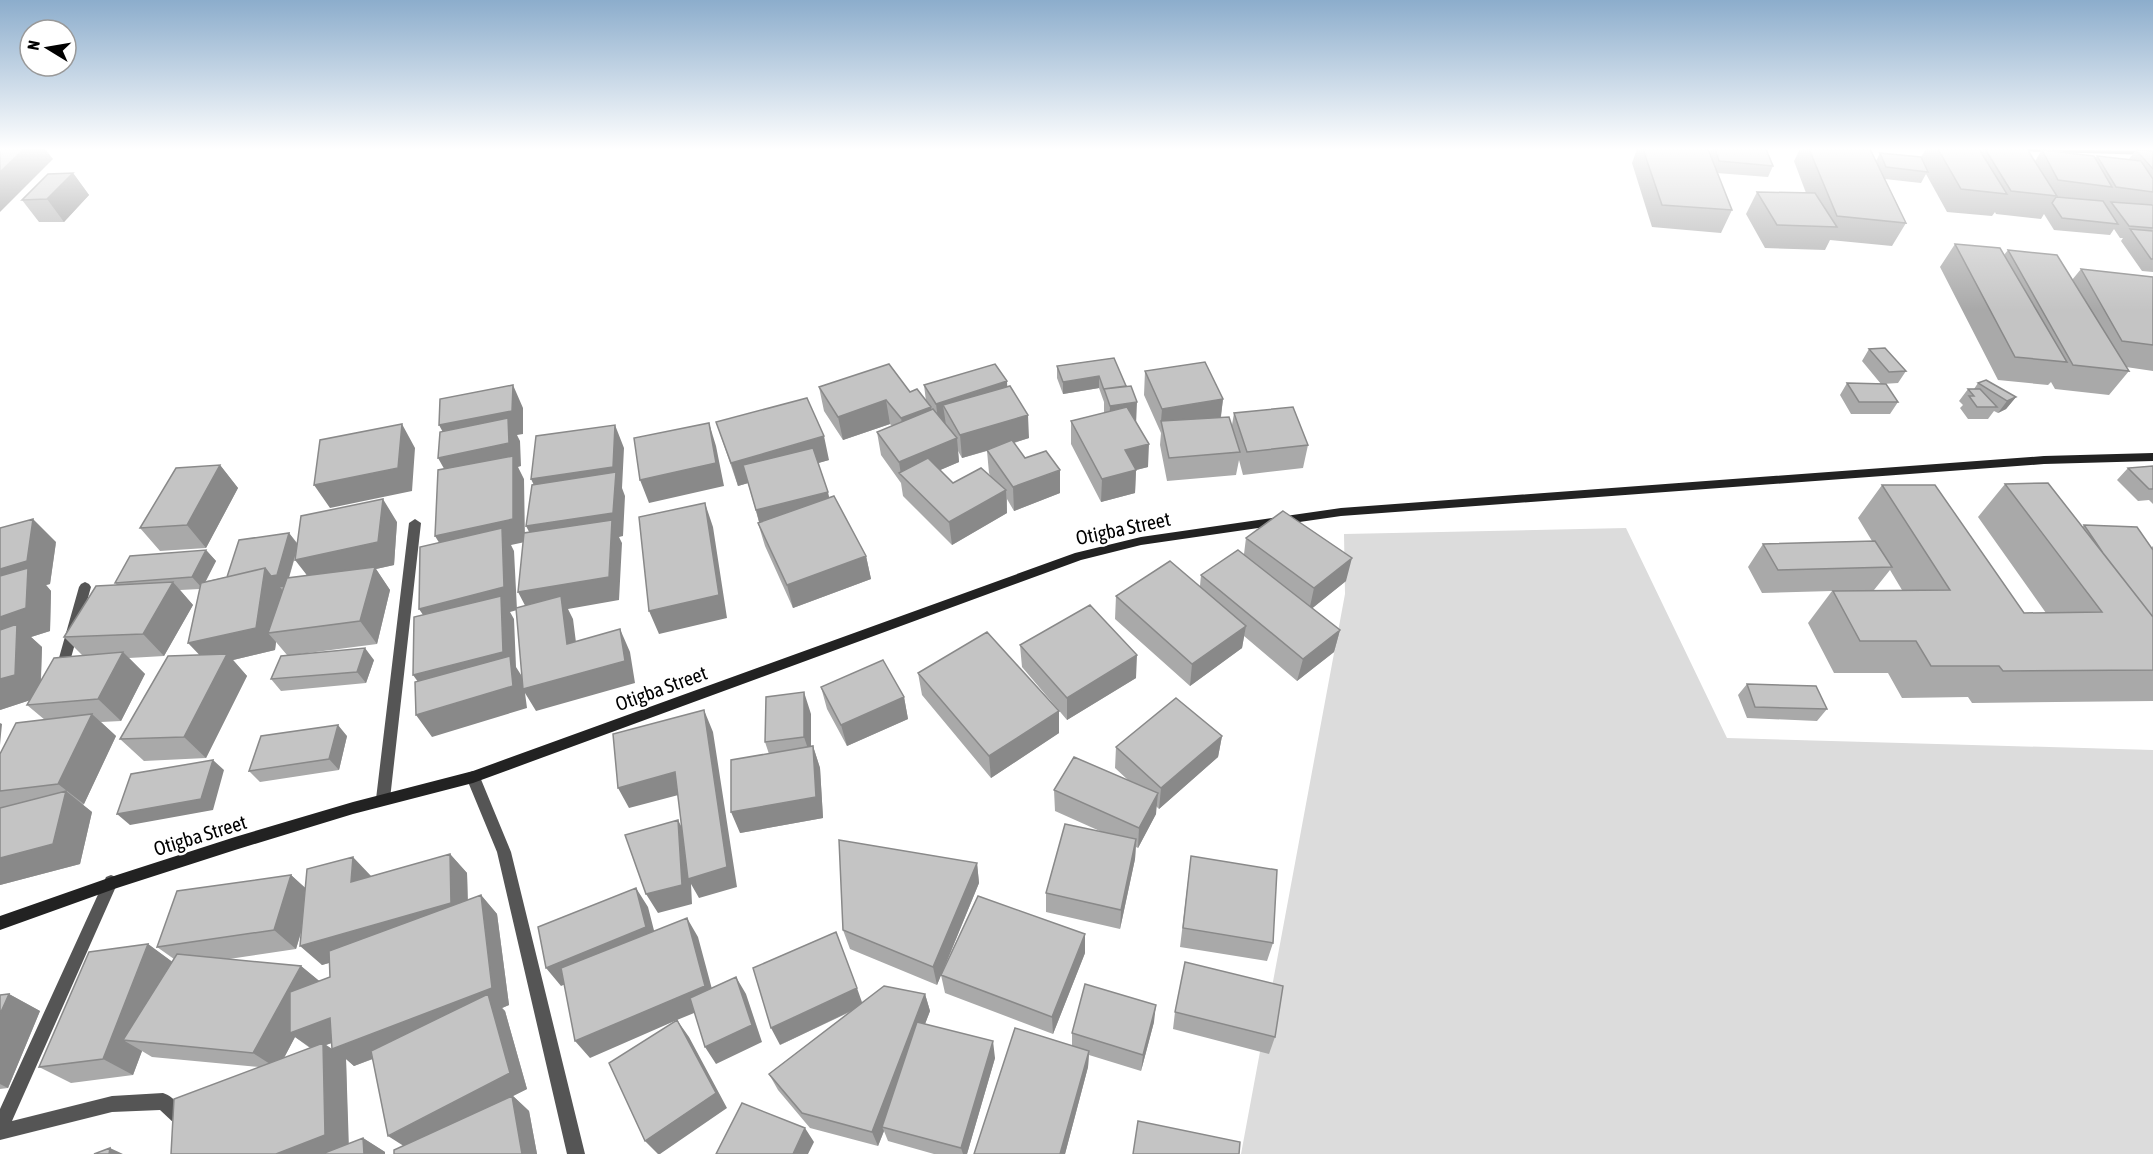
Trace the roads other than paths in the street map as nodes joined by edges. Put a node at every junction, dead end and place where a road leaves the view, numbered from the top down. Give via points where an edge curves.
1 (2153, 457) edge
2 (415, 523) dead end
3 (85, 587) dead end
4 (56, 690) edge
5 (473, 777) junction
6 (383, 799) junction
7 (111, 882) junction
8 (0, 923) edge
9 (0, 1130) edge
10 (186, 1154) edge
11 (576, 1154) edge

1 - 5 street, Otigba Street via 2044,460 1341,512 1141,541 1079,556
2 - 6 street
3 - 4 street
5 - 6 street, Otigba Street
5 - 11 street via 504,852
6 - 7 street, Otigba Street
7 - 8 street, Otigba Street
7 - 9 street
9 - 10 street via 112,1104 163,1101 183,1120

